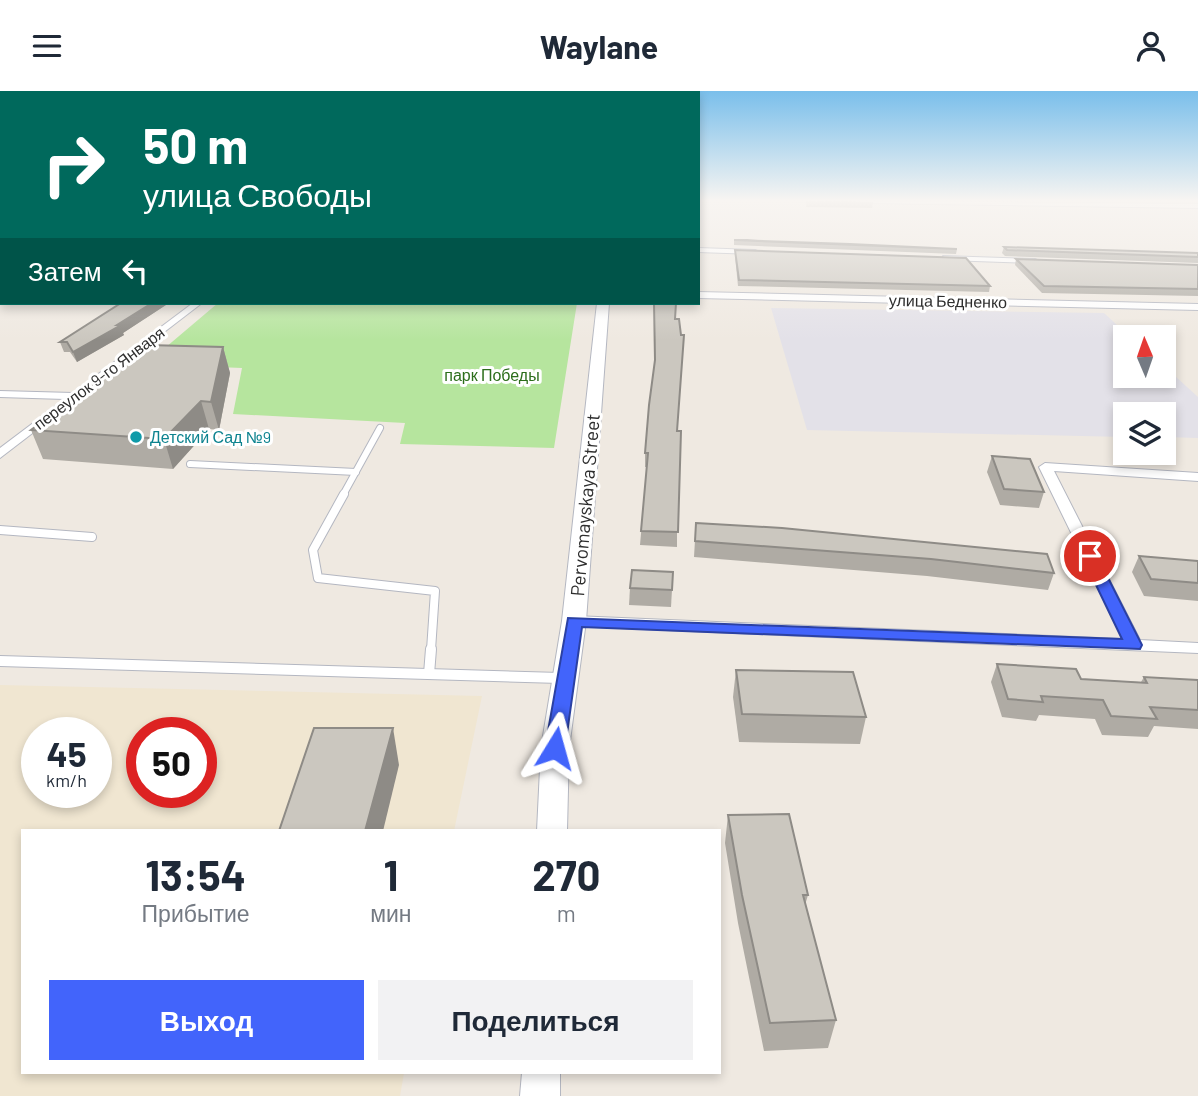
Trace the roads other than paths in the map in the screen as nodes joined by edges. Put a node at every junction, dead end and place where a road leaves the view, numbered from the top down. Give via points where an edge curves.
1 (700, 250) edge
2 (761, 253) edge
3 (932, 258) edge
4 (1048, 261) edge
5 (700, 295) edge
6 (195, 305) edge
7 (603, 305) edge
8 (1198, 307) edge
9 (0, 394) edge
10 (73, 396) junction
11 (380, 428) dead end
12 (0, 454) edge
13 (190, 464) dead end
14 (356, 472) junction
15 (1198, 477) edge
16 (0, 530) edge
17 (92, 537) dead end
18 (574, 621) junction
19 (1134, 645) junction
20 (1198, 648) edge
21 (0, 660) edge
22 (429, 674) junction
23 (565, 678) junction
24 (552, 829) edge
25 (541, 1074) edge
26 (540, 1096) edge

1 - 2 street
3 - 4 street
5 - 8 street, улица Бедненко
6 - 10 street, переулок 9-го Января
7 - 18 main road, Pervomayskaya Street
9 - 10 street
10 - 12 street, переулок 9-го Января
11 - 14 lane
13 - 14 lane
14 - 22 lane via 313,550 318,578 435,590
15 - 19 street via 1045,467
16 - 17 lane
18 - 19 street
18 - 23 main road, Pervomayskaya Street
19 - 20 street
21 - 22 lane
22 - 23 lane
23 - 24 main road, Pervomayskaya Street via 555,748
25 - 26 main road

